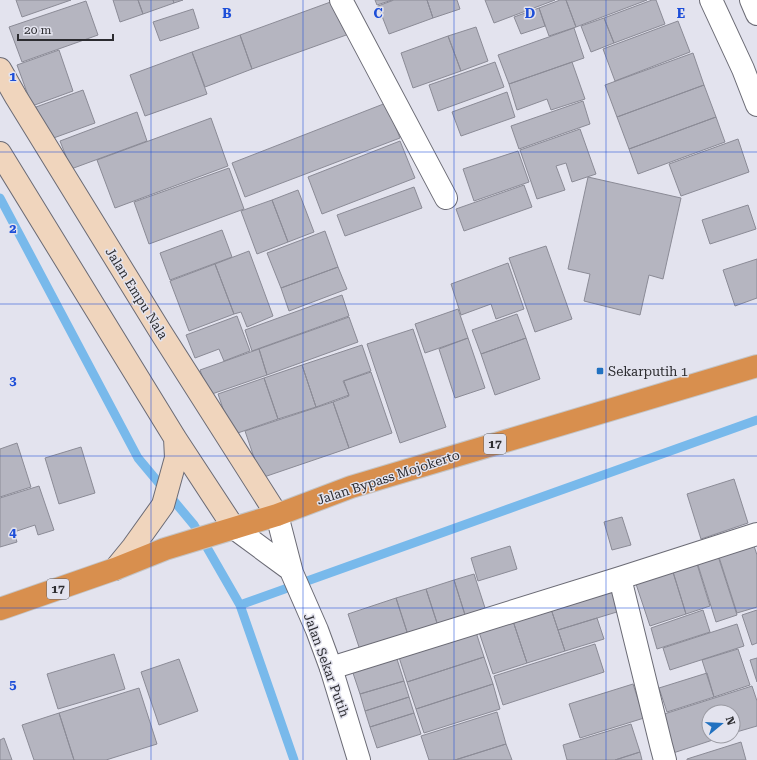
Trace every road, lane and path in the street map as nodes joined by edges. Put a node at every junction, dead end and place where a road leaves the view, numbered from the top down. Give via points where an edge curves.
1 (341, 0) edge
2 (712, 0) edge
3 (751, 0) edge
4 (757, 14) edge
5 (750, 65) edge
6 (0, 69) edge
7 (757, 105) edge
8 (0, 153) edge
9 (446, 198) dead end
10 (757, 366) edge
11 (176, 448) junction
12 (277, 515) junction
13 (234, 528) junction
14 (757, 534) edge
15 (116, 569) junction
16 (292, 572) junction
17 (620, 578) junction
18 (0, 609) edge
19 (331, 668) junction
20 (359, 760) edge
21 (665, 760) edge

1 - 9 street
2 - 5 street
3 - 4 street
5 - 7 street
6 - 12 main road, Jalan Empu Nala via 156,324
8 - 11 main road
10 - 12 highway, Jalan Bypass Mojokerto / 17 via 351,487
11 - 13 main road
11 - 15 main road via 163,505
12 - 13 highway, Jalan Bypass Mojokerto / 17
12 - 16 street, Jalan Sekar Putih
13 - 15 highway, Jalan Bypass Mojokerto / 17 via 165,549
13 - 16 street
14 - 17 street
15 - 18 highway, Jalan Bypass Mojokerto / 17
16 - 19 street, Jalan Sekar Putih
17 - 19 street
17 - 21 street
19 - 20 street, Jalan Sekar Putih

